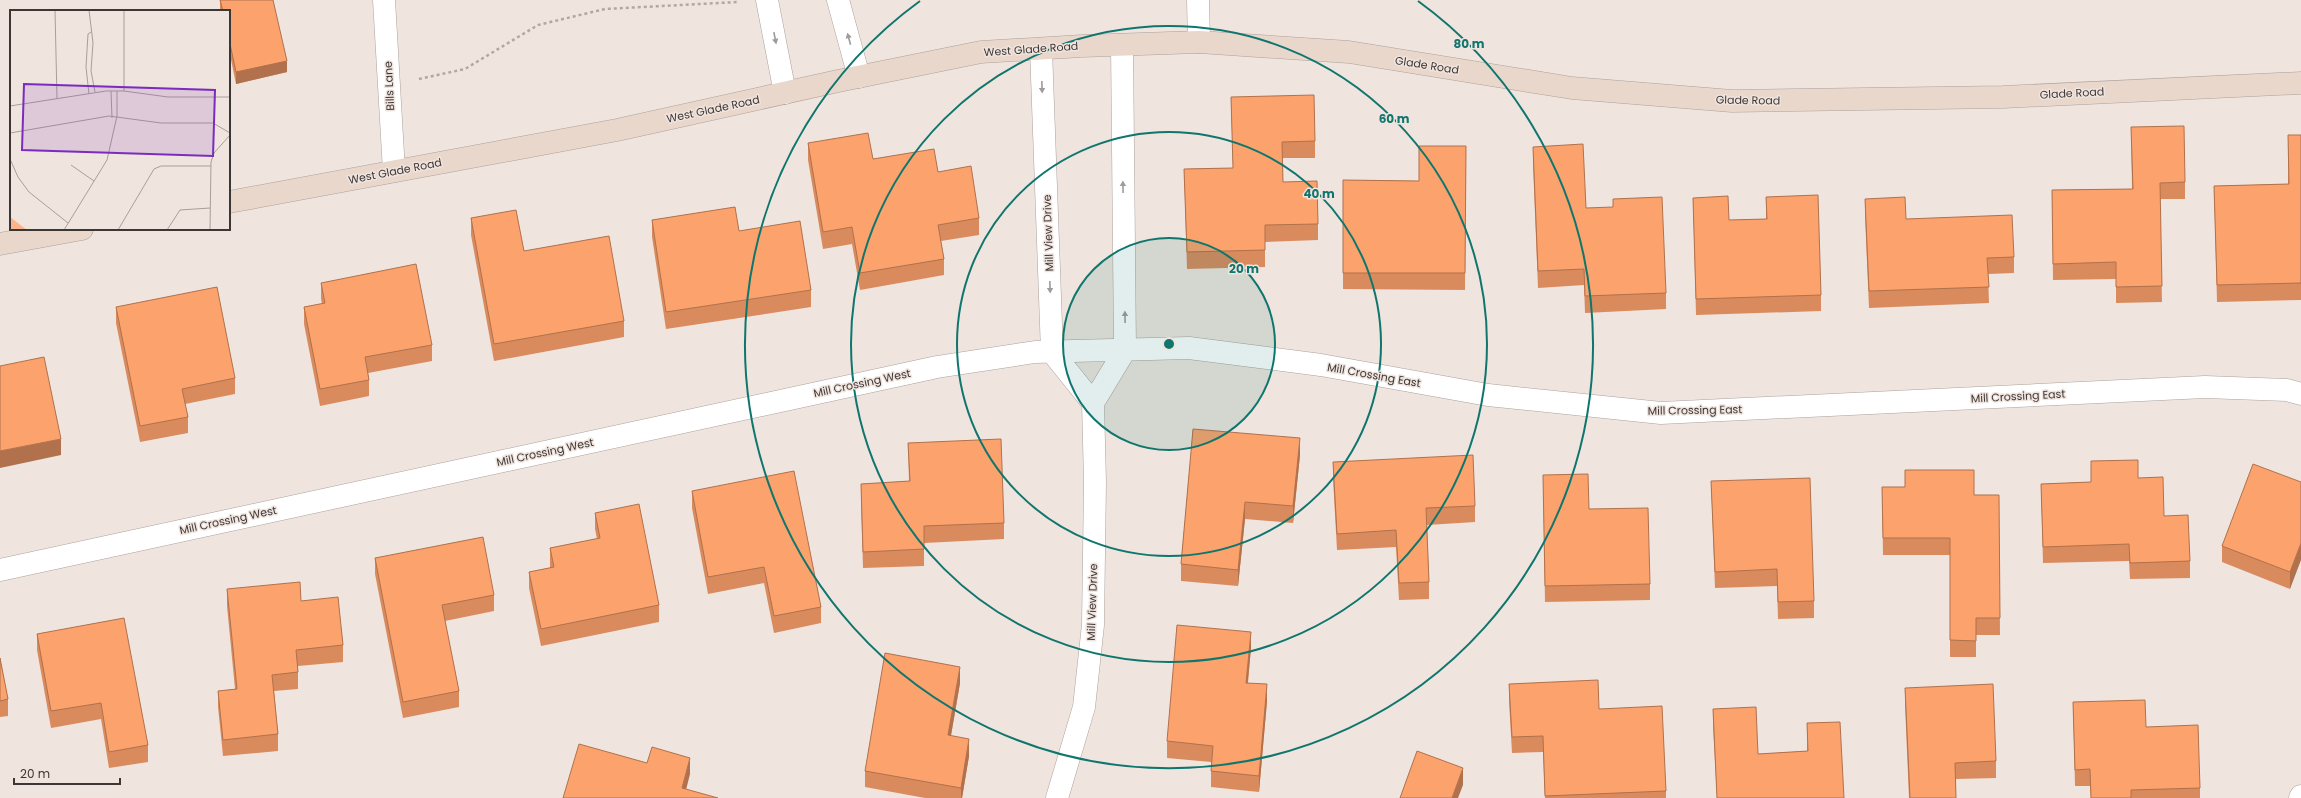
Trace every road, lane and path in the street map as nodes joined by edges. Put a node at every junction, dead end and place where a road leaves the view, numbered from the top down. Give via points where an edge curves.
1 (384, 0) edge
2 (767, 0) edge
3 (838, 0) edge
4 (1198, 0) edge
5 (742, 2) dead end
6 (1199, 42) junction
7 (1122, 44) junction
8 (1041, 48) junction
9 (859, 77) junction
10 (419, 79) dead end
11 (2301, 83) edge
12 (785, 93) junction
13 (394, 171) junction
14 (230, 202) edge
15 (77, 230) edge
16 (0, 244) edge
17 (1092, 350) joint
18 (1125, 350) junction
19 (1052, 352) junction
20 (2301, 394) edge
21 (1093, 403) junction
22 (0, 570) edge
23 (1057, 798) edge

1 - 13 street, Bills Lane
2 -> 12 street
9 -> 3 street
4 - 6 street
5 - 10 path via 598,11 538,26 465,69
6 - 7 main road, West Glade Road
6 - 11 main road, Glade Road via 1349,52 1572,88 1732,101 2003,97
7 - 8 main road, West Glade Road
18 -> 7 street
8 - 9 main road, West Glade Road via 981,52
8 -> 19 street, Mill View Drive
9 - 12 main road, West Glade Road
12 - 13 main road, West Glade Road via 617,130
13 - 14 main road, West Glade Road
15 - 16 main road
17 - 18 street, Mill Crossing East
17 - 19 street, Mill Crossing West
18 - 20 street, Mill Crossing East via 1189,348 1321,365 1488,395 1661,413 2205,387 2286,390
18 - 21 street
19 - 21 street
19 - 22 street, Mill Crossing West via 1035,352 937,367
21 - 23 street, Mill View Drive via 1093,625 1084,707

